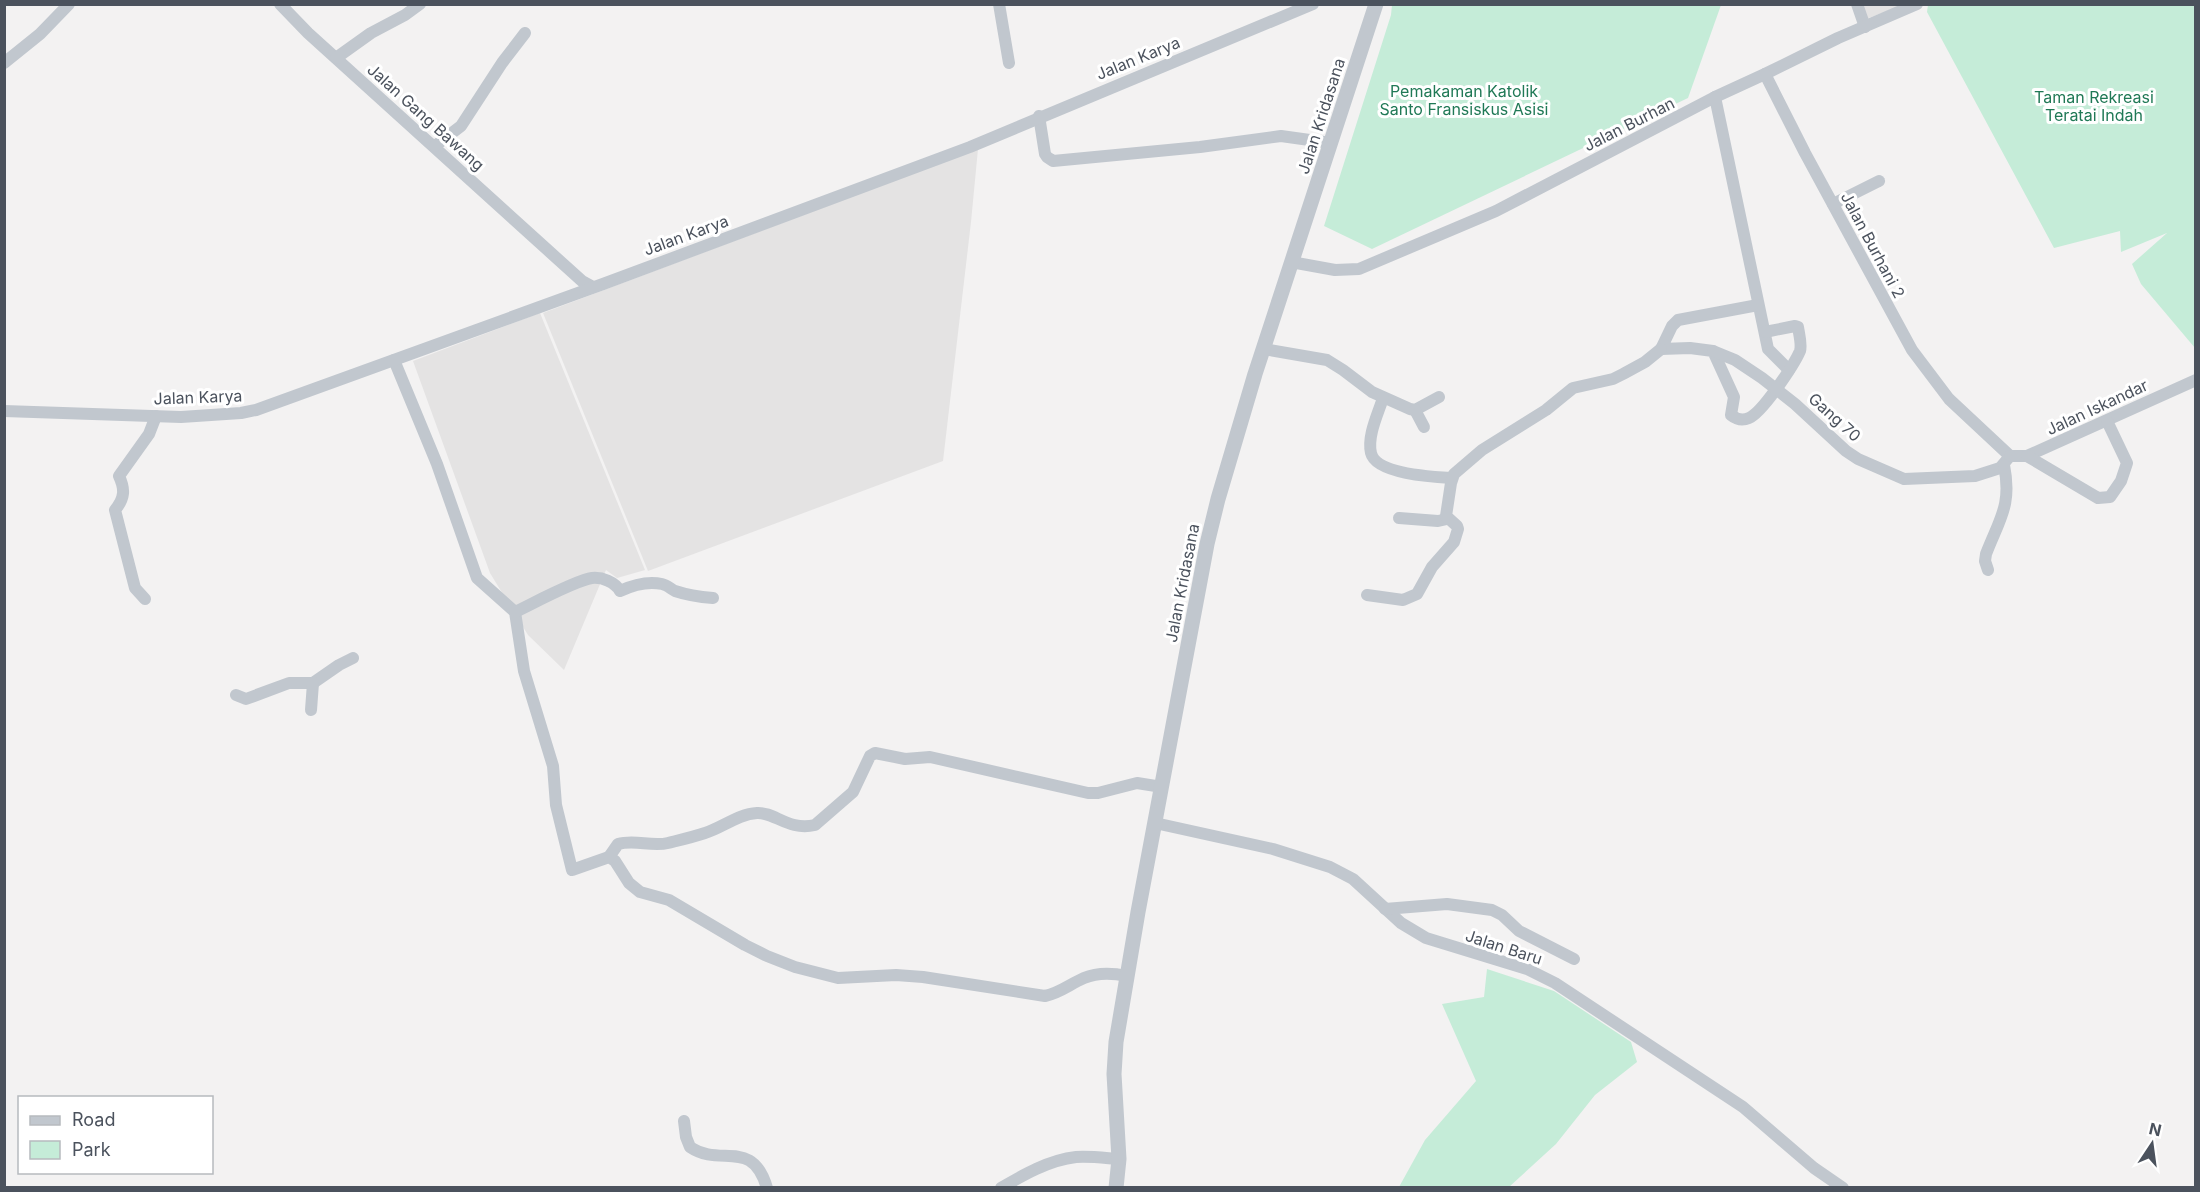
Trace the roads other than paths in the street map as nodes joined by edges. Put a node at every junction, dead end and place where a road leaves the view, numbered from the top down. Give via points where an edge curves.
1 (69, 4) edge
2 (280, 4) edge
3 (420, 4) edge
4 (999, 4) edge
5 (1313, 4) edge
6 (1376, 4) edge
7 (1857, 4) edge
8 (1917, 4) edge
9 (1865, 27) junction
10 (525, 33) dead end
11 (336, 58) junction
12 (4, 63) edge
13 (1009, 63) dead end
14 (1765, 74) junction
15 (1715, 97) junction
16 (1040, 116) junction
17 (1331, 142) junction
18 (435, 146) junction
19 (1879, 182) dead end
20 (1833, 204) junction
21 (1291, 262) junction
22 (592, 287) junction
23 (1758, 305) junction
24 (1765, 332) junction
25 (1661, 348) junction
26 (1264, 349) junction
27 (1713, 351) junction
28 (394, 360) junction
29 (1789, 370) junction
30 (2196, 380) edge
31 (1777, 390) junction
32 (1439, 397) dead end
33 (1383, 398) junction
34 (1415, 410) junction
35 (4, 411) edge
36 (156, 416) junction
37 (2107, 421) junction
38 (1424, 427) dead end
39 (2027, 456) junction
40 (2007, 461) junction
41 (1452, 478) junction
42 (1399, 518) dead end
43 (1447, 519) junction
44 (1988, 570) dead end
45 (1367, 595) dead end
46 (145, 598) dead end
47 (713, 598) dead end
48 (515, 612) junction
49 (353, 658) dead end
50 (314, 683) junction
51 (236, 694) dead end
52 (311, 711) dead end
53 (1162, 788) junction
54 (1155, 823) junction
55 (609, 857) junction
56 (1385, 909) junction
57 (1574, 959) dead end
58 (1127, 976) junction
59 (684, 1121) dead end
60 (1119, 1160) junction
61 (767, 1188) edge
62 (1000, 1188) edge
63 (1116, 1188) edge
64 (1843, 1188) edge

1 - 12 street
2 - 11 street, Jalan Gang Bawang
3 - 11 street
4 - 13 street
5 - 16 street, Jalan Karya
6 - 17 street, Jalan Kridasana
7 - 9 street
8 - 9 street
9 - 14 street
10 - 18 street via 461,126
11 - 18 street, Jalan Gang Bawang
14 - 15 street
14 - 20 street, Jalan Burhani 2
15 - 21 street, Jalan Burhan via 1496,211 1359,269 1335,270
15 - 23 street
16 - 17 street via 1045,154 1053,160 1281,136
16 - 22 street, Jalan Karya via 950,154
17 - 21 street, Jalan Kridasana
18 - 22 street, Jalan Gang Bawang
19 - 20 street
20 - 40 street, Jalan Burhani 2 via 1912,350 1949,399
21 - 26 street, Jalan Kridasana
22 - 28 street, Jalan Karya
23 - 24 street
23 - 25 street via 1678,320
24 - 29 street via 1768,350
24 - 29 street via 1798,327 1801,349
25 - 27 street, Gang 70
25 - 41 street via 1645,362 1613,379 1573,388 1482,450
26 - 33 street via 1327,360
26 - 53 street, Jalan Kridasana via 1208,544
27 - 31 street, Gang 70 via 1736,360
27 - 31 street via 1734,398 1733,417 1750,418
28 - 36 street, Jalan Karya via 256,410 214,416
28 - 48 street via 437,464 477,578
29 - 31 street
30 - 37 street, Jalan Iskandar
31 - 40 street, Gang 70 via 1858,459 1904,479 1969,477 1994,470
32 - 34 street
33 - 34 street
33 - 41 street via 1371,442 1374,459 1418,477
34 - 38 street
35 - 36 street, Jalan Karya
36 - 46 street via 149,434 119,476 125,489 115,510 135,588
37 - 39 street, Jalan Iskandar
37 - 39 street via 2127,463 2110,497 2098,498
39 - 40 street, Jalan Iskandar
40 - 44 street via 2009,491 2006,508 1986,554
41 - 43 street
42 - 43 street
43 - 45 street via 1457,526 1456,535 1417,594 1403,600
47 - 48 street via 676,591 663,584 634,584 620,591 606,580 591,578
48 - 55 street via 524,671 553,766 556,805 570,867 572,870
49 - 50 street
50 - 51 street via 289,683 246,699
50 - 52 street
53 - 54 street, Jalan Kridasana
53 - 55 street via 1137,783 1088,793 930,757 872,754 853,792 815,825 793,825 756,813 666,843 618,844
54 - 56 street, Jalan Baru via 1324,864 1353,879
54 - 58 street, Jalan Kridasana
55 - 58 street via 640,892 669,900 767,956 817,974 838,978 923,977 1038,996 1053,994 1093,975
56 - 57 street via 1447,904 1492,910 1519,931
56 - 64 street, Jalan Baru via 1426,938 1527,969 1564,988 1743,1107
58 - 60 street, Jalan Kridasana via 1114,1057
59 - 61 street via 690,1147 749,1159 760,1169
60 - 62 street via 1067,1158
60 - 63 street, Jalan Kridasana

